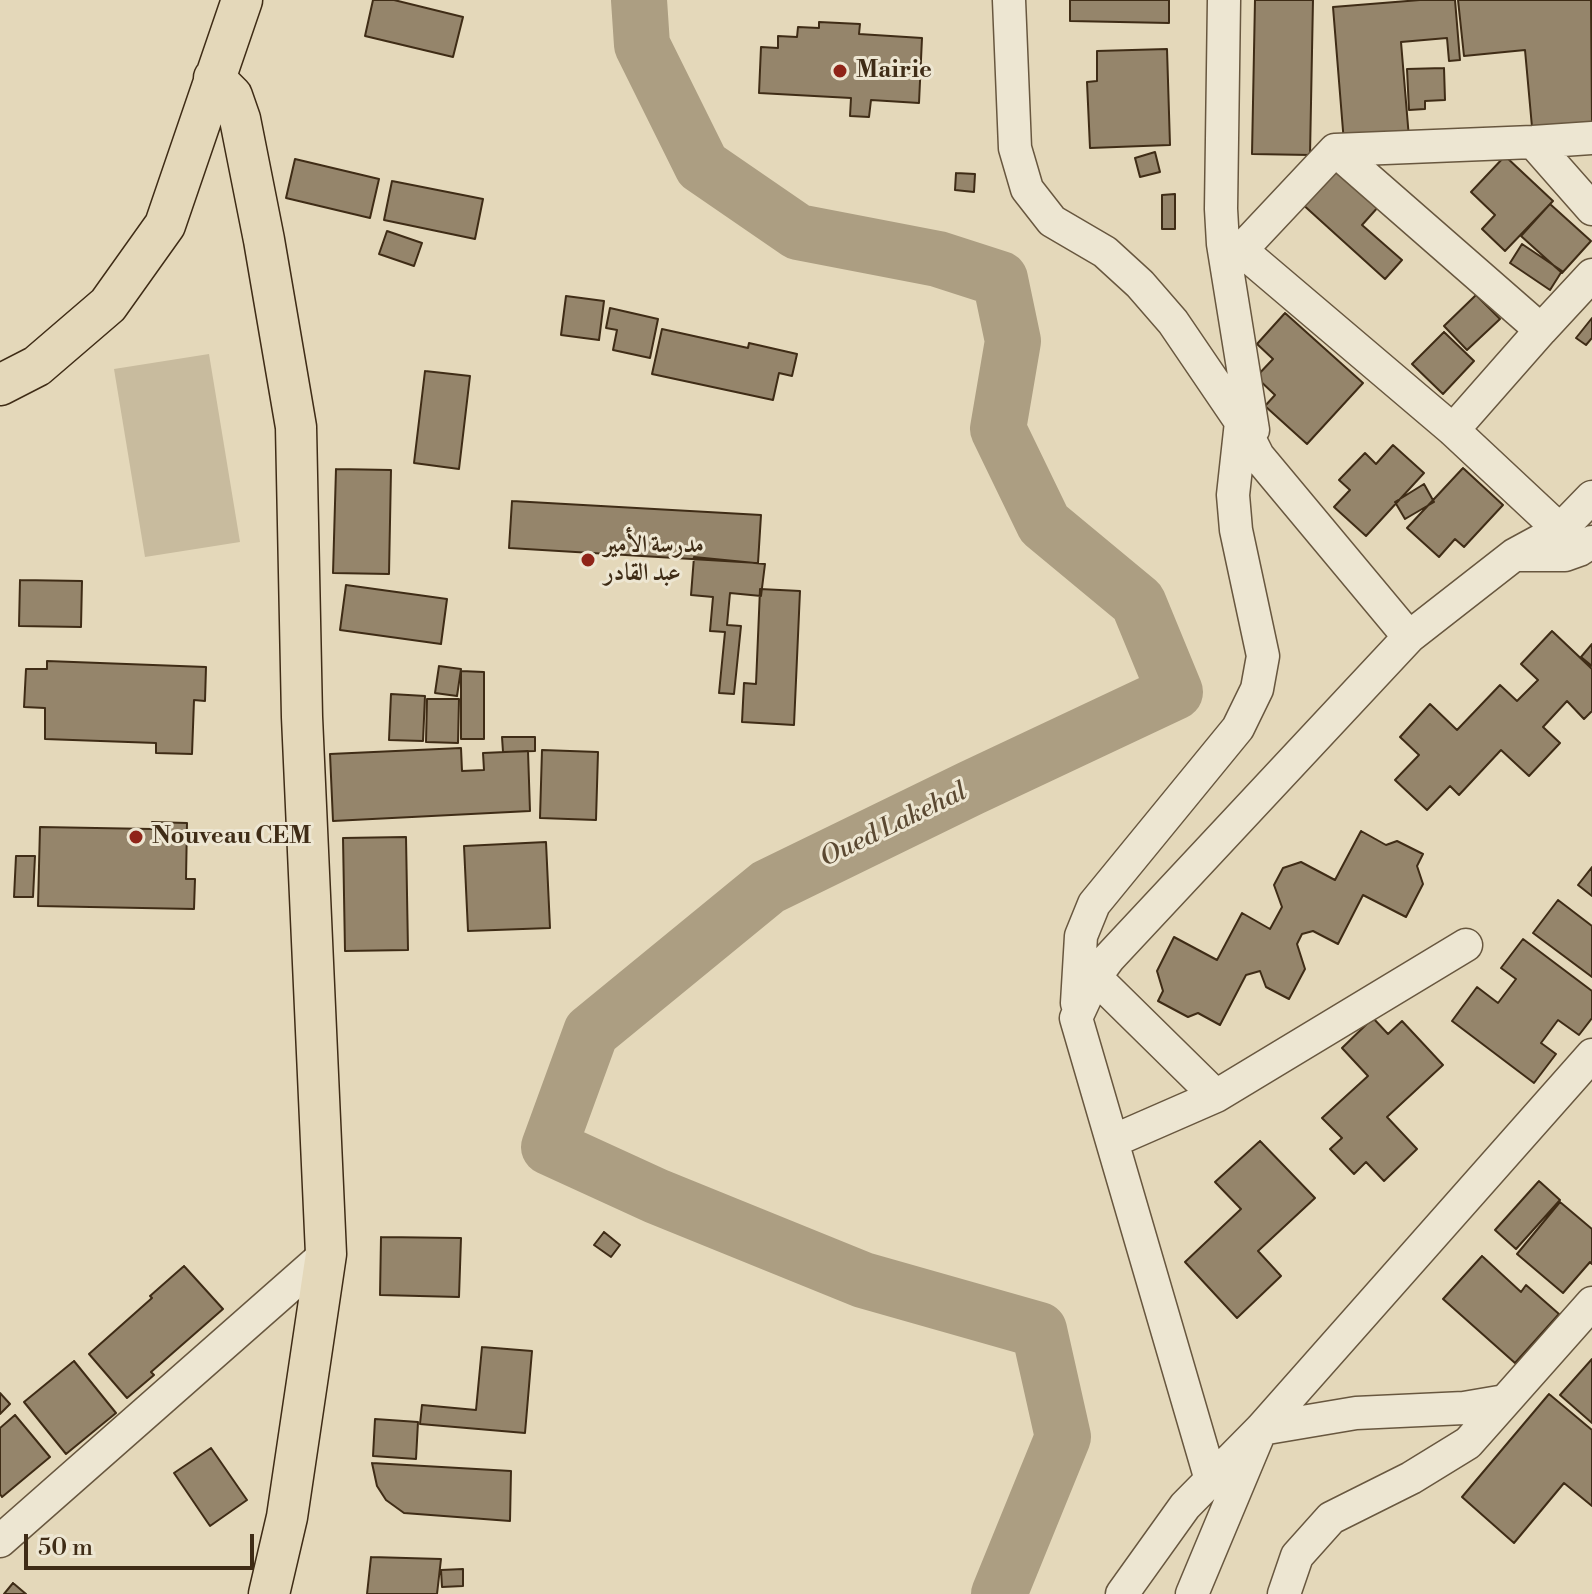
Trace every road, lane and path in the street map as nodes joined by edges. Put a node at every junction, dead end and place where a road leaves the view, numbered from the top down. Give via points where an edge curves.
1 (242, 0) edge
2 (1009, 0) edge
3 (1224, 0) edge
4 (214, 78) junction
5 (1592, 138) edge
6 (1533, 142) junction
7 (1335, 150) junction
8 (1592, 209) edge
9 (1232, 247) junction
10 (1592, 275) edge
11 (1541, 330) junction
12 (0, 385) edge
13 (1241, 422) junction
14 (1453, 430) junction
15 (1258, 456) junction
16 (1592, 497) edge
17 (1560, 530) junction
18 (1592, 542) edge
19 (1514, 555) junction
20 (1409, 637) junction
21 (1466, 945) dead end
22 (1095, 977) junction
23 (1076, 1018) junction
24 (1592, 1055) edge
25 (1216, 1096) junction
26 (1113, 1141) junction
27 (326, 1254) junction
28 (1592, 1303) edge
29 (1505, 1401) junction
30 (1261, 1429) junction
31 (1211, 1480) junction
32 (0, 1541) edge
33 (269, 1594) edge
34 (1122, 1594) edge
35 (1192, 1594) edge
36 (1284, 1594) edge

1 - 4 main road
2 - 13 street via 1015,148 1027,189 1052,221 1105,252 1140,284 1173,322
3 - 9 street via 1221,209
4 - 12 main road via 157,237 108,305 37,366
4 - 27 main road via 232,96 240,119 296,427 302,717
5 - 6 street
6 - 7 street
6 - 8 street
7 - 9 street
7 - 11 street
9 - 14 street
9 - 15 street via 1244,383
10 - 11 street
11 - 14 street
13 - 15 street
13 - 23 street via 1233,495 1263,656 1257,689 1238,728 1094,904 1081,936
14 - 17 street
15 - 20 street
16 - 17 street
17 - 19 street
18 - 19 street via 1565,555
19 - 20 street
20 - 22 street
21 - 25 street
22 - 23 street
22 - 25 street
23 - 26 street
24 - 30 street
25 - 26 street
26 - 31 street
27 - 32 street
27 - 33 main road via 287,1517
28 - 29 street
29 - 30 street via 1356,1413
29 - 36 street via 1468,1443 1331,1518 1297,1556
30 - 31 street
30 - 35 street
31 - 34 street via 1185,1506

